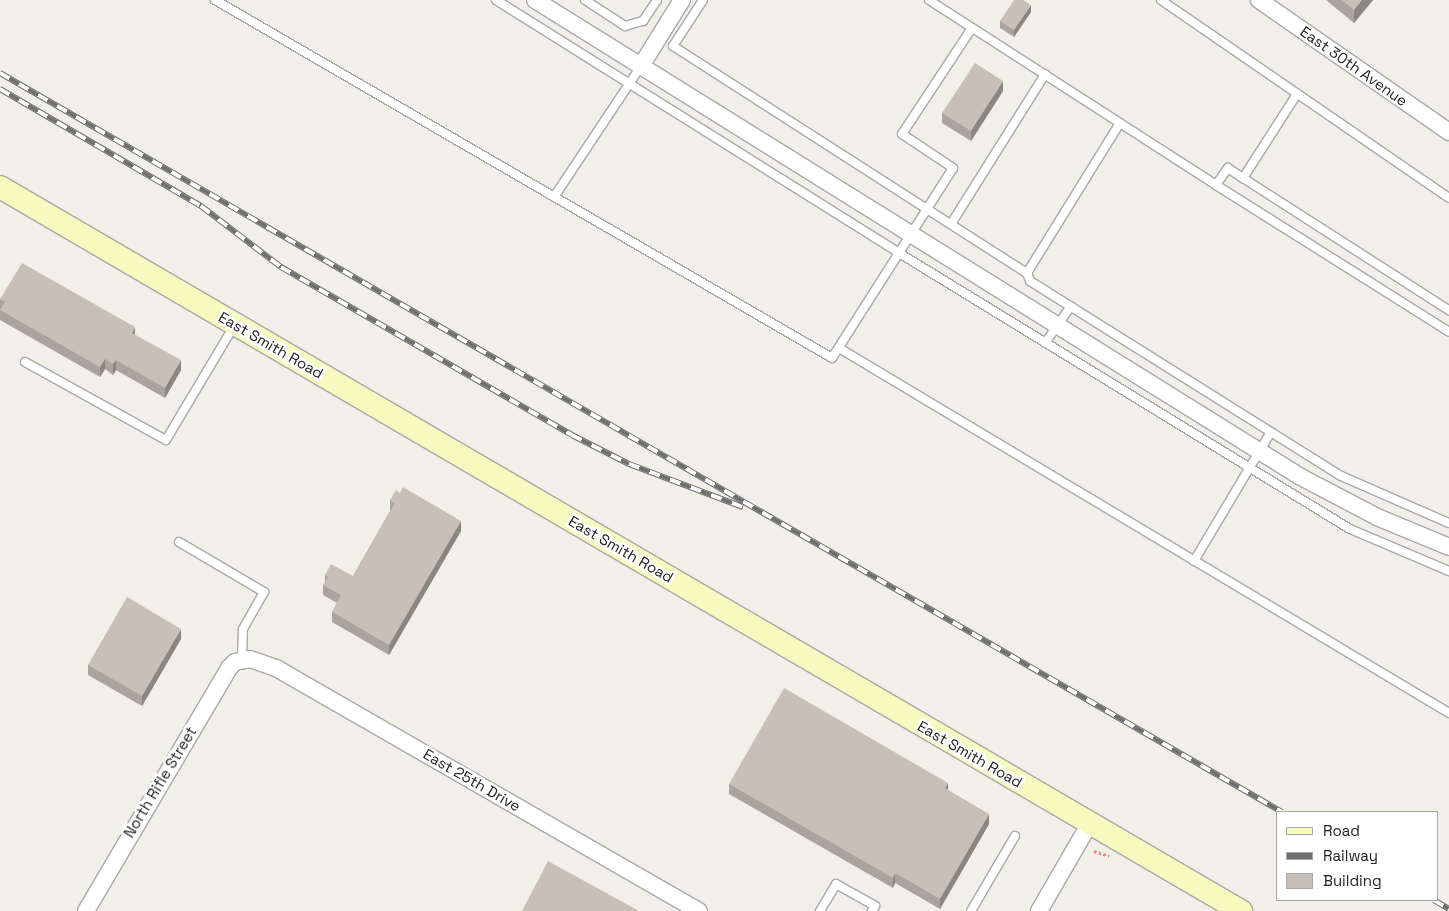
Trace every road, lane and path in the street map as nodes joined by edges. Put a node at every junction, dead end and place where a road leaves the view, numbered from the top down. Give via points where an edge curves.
1 (215, 0) edge
2 (496, 0) edge
3 (535, 0) edge
4 (585, 0) edge
5 (657, 0) edge
6 (682, 0) edge
7 (703, 0) edge
8 (929, 0) edge
9 (1161, 0) edge
10 (1259, 0) edge
11 (972, 28) junction
12 (641, 66) junction
13 (1045, 74) junction
14 (628, 83) junction
15 (1297, 94) junction
16 (1120, 122) junction
17 (1449, 132) edge
18 (1243, 178) junction
19 (1216, 185) junction
20 (0, 187) edge
21 (554, 197) junction
22 (1449, 198) edge
23 (927, 209) junction
24 (950, 224) junction
25 (910, 235) junction
26 (899, 253) junction
27 (1027, 273) junction
28 (1071, 306) junction
29 (1449, 310) edge
30 (235, 324) junction
31 (1057, 326) junction
32 (1449, 332) edge
33 (1045, 342) junction
34 (839, 348) junction
35 (25, 362) dead end
36 (1271, 432) junction
37 (1260, 451) junction
38 (1250, 468) junction
39 (1449, 523) edge
40 (179, 542) dead end
41 (1449, 547) edge
42 (1194, 561) junction
43 (1449, 571) edge
44 (242, 659) junction
45 (1449, 714) edge
46 (1090, 823) junction
47 (1014, 836) dead end
48 (86, 911) edge
49 (699, 911) edge
50 (820, 911) edge
51 (872, 911) edge
52 (971, 911) edge
53 (1039, 911) edge
54 (1241, 911) edge

1 - 21 lane
2 - 14 lane
3 - 12 street
4 - 5 lane via 625,26 643,20
6 - 12 street
7 - 23 lane via 673,46
8 - 11 lane
9 - 15 lane
10 - 17 street, East 30th Avenue
11 - 13 lane
11 - 23 lane via 902,134 953,168
12 - 14 lane
12 - 25 street
13 - 16 lane
13 - 24 lane
14 - 21 lane
14 - 26 lane
15 - 18 lane
15 - 22 lane
16 - 19 lane
16 - 27 lane
18 - 19 lane via 1228,168
18 - 29 lane
19 - 32 lane
20 - 30 street, East Smith Road
21 - 34 lane via 832,358
23 - 24 lane
23 - 25 lane
24 - 27 lane
25 - 26 lane
25 - 31 street
26 - 33 lane
26 - 34 lane
27 - 28 lane via 1030,281
28 - 31 lane
28 - 36 lane
30 - 35 lane via 166,440
30 - 46 street, East Smith Road
31 - 33 lane
31 - 37 street
33 - 38 lane
34 - 42 lane
36 - 37 lane
36 - 39 lane via 1339,475
37 - 38 lane
37 - 41 street via 1346,502
38 - 42 lane
38 - 43 lane via 1350,529
40 - 44 lane via 264,592 243,629
42 - 45 lane
44 - 48 street, North Rifle Street via 229,668
44 - 49 street, East 25th Drive via 260,661 276,668
46 - 53 street
46 - 54 street, East Smith Road
47 - 52 lane
50 - 51 lane via 836,884 875,906

